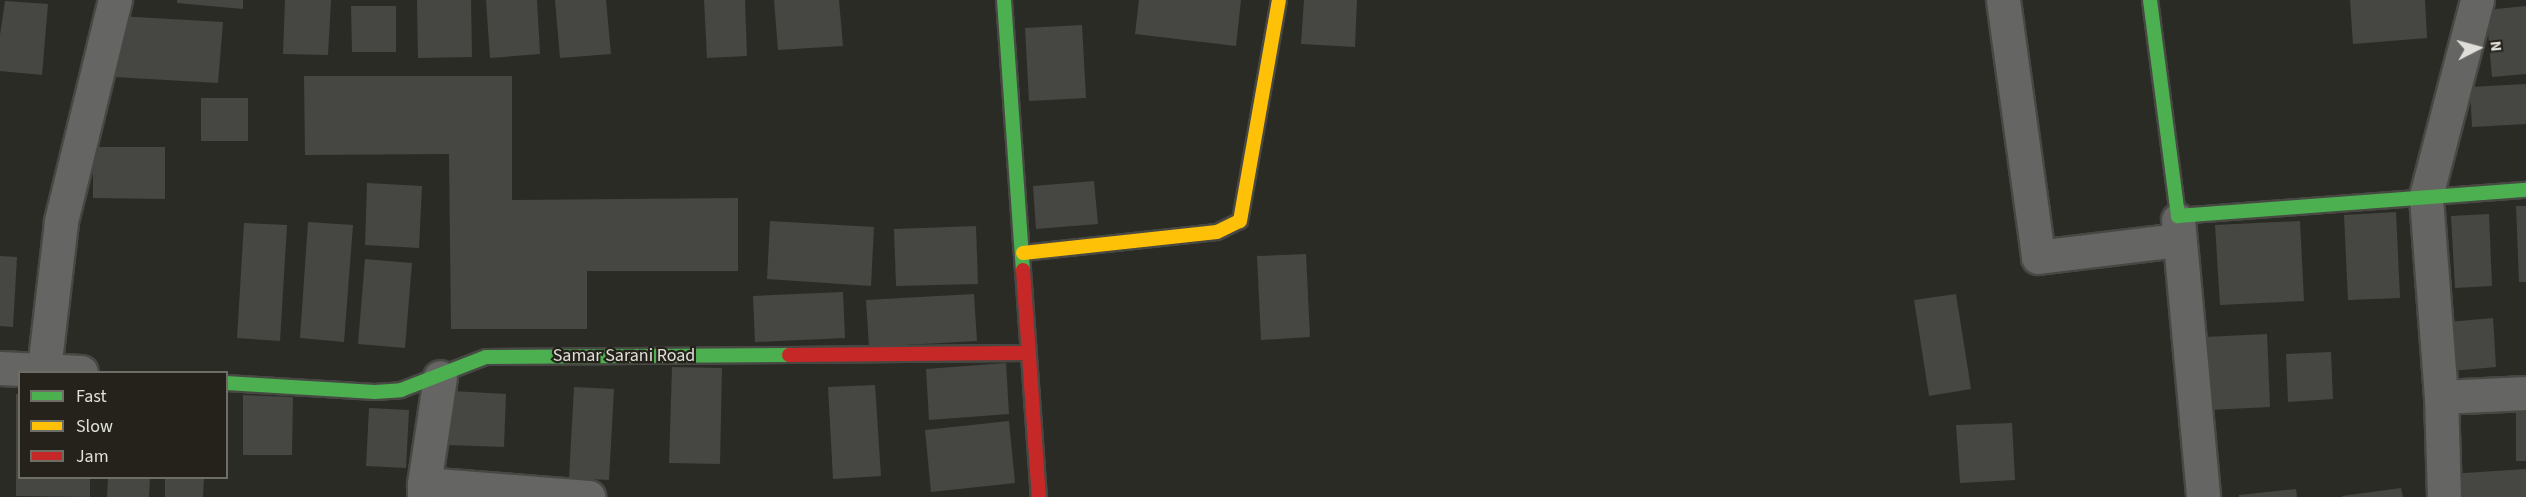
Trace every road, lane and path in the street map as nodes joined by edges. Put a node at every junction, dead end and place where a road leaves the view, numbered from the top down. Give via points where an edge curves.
1 (115, 0) edge
2 (1004, 0) edge
3 (1279, 0) edge
4 (2003, 0) edge
5 (2150, 0) edge
6 (2477, 0) edge
7 (2526, 190) edge
8 (2426, 196) junction
9 (2178, 228) junction
10 (1023, 253) junction
11 (1028, 354) junction
12 (0, 368) edge
13 (44, 369) junction
14 (69, 371) edge
15 (440, 377) junction
16 (228, 383) edge
17 (2526, 393) edge
18 (2441, 397) junction
19 (424, 490) edge
20 (588, 497) edge
21 (1039, 497) edge
22 (2203, 497) edge
23 (2444, 497) edge

1 - 13 street via 61,221
2 - 10 street
3 - 10 street via 1240,220 1217,232
4 - 9 street via 2038,257
5 - 9 street
6 - 8 street
7 - 8 street
8 - 9 street
8 - 18 street
9 - 22 street
10 - 11 street
11 - 15 street, Samar Sarani Road via 486,357
11 - 21 street
12 - 13 street
13 - 14 street
15 - 16 street, Samar Sarani Road via 400,390 375,392
15 - 19 street
17 - 18 street
18 - 23 street
19 - 20 street

